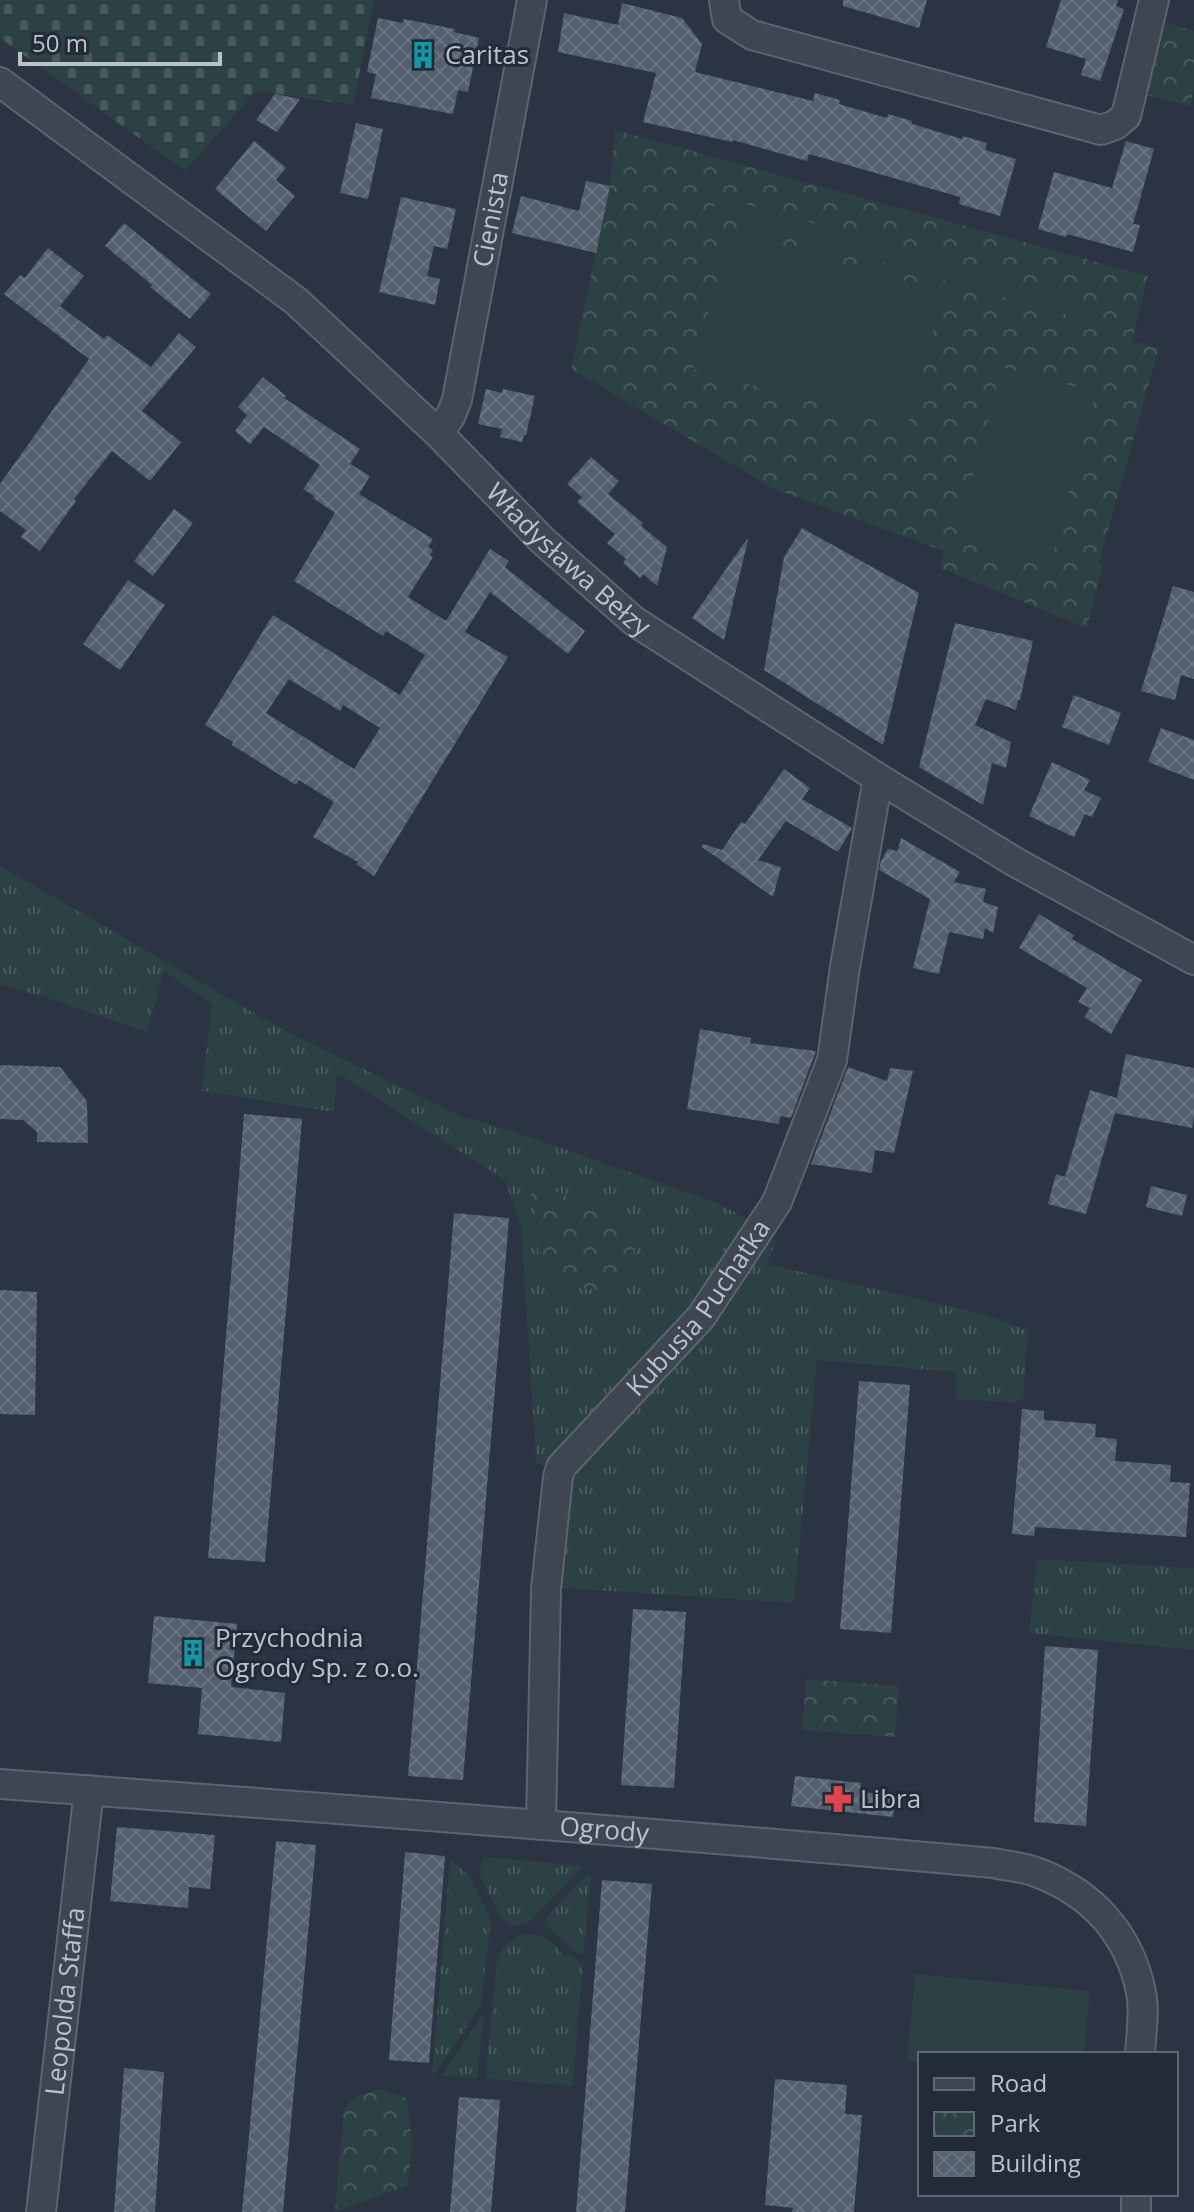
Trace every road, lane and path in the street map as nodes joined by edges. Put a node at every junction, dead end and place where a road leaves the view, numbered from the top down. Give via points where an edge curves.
1 (532, 0) edge
2 (724, 0) edge
3 (1154, 0) edge
4 (0, 82) edge
5 (438, 433) junction
6 (878, 778) junction
7 (1194, 960) edge
8 (0, 1784) edge
9 (89, 1790) junction
10 (541, 1825) junction
11 (1140, 2052) edge
12 (41, 2212) edge

1 - 5 street, Cienista via 457,400
2 - 3 street via 727,19 752,35 1101,130 1126,116
4 - 5 street, Władysława Bełzy via 296,301
5 - 6 street, Władysława Bełzy via 542,540 634,621
6 - 7 street, Władysława Bełzy via 1015,862
6 - 10 street, Kubusia Puchatka via 832,1060 777,1202 701,1317 561,1467 546,1589
8 - 9 street, Ogrody
9 - 10 street, Ogrody
9 - 12 street, Leopolda Staffa
10 - 11 street, Ogrody via 993,1863 1034,1871 1093,1904 1118,1932 1142,1995

